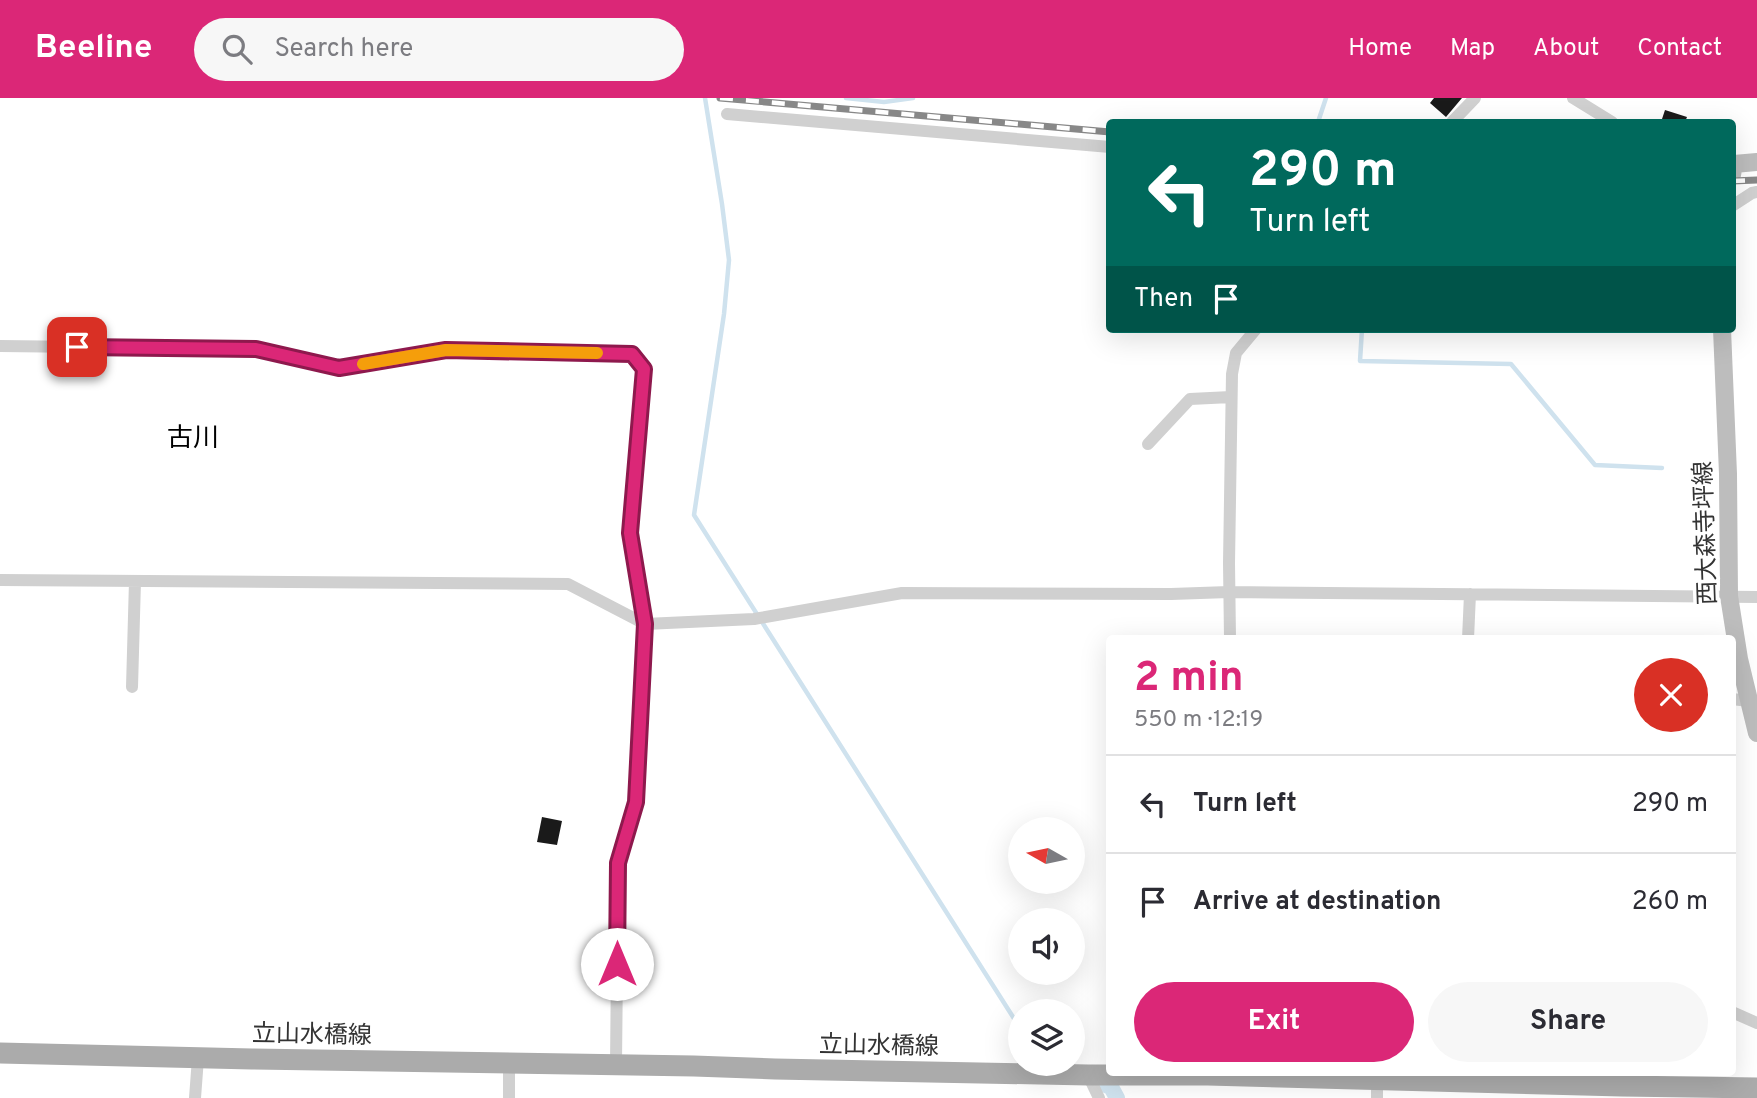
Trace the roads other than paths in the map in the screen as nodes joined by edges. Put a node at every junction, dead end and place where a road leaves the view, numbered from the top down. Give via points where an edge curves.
1 (1475, 98) edge
2 (1573, 98) edge
3 (727, 114) dead end
4 (1455, 119) edge
5 (1607, 119) edge
6 (1106, 147) edge
7 (1757, 162) edge
8 (1736, 167) edge
9 (1757, 192) edge
10 (1736, 203) edge
11 (1253, 333) edge
12 (1722, 333) edge
13 (0, 346) edge
14 (1231, 397) junction
15 (1148, 444) dead end
16 (0, 580) edge
17 (135, 581) junction
18 (1229, 592) junction
19 (1470, 594) junction
20 (1729, 596) junction
21 (1757, 597) edge
22 (645, 624) junction
23 (1230, 635) edge
24 (1468, 635) edge
25 (1735, 635) edge
26 (1736, 640) edge
27 (132, 687) dead end
28 (1741, 700) edge
29 (1757, 733) edge
30 (1736, 1014) edge
31 (1757, 1023) edge
32 (0, 1053) edge
33 (198, 1058) junction
34 (509, 1063) junction
35 (616, 1065) junction
36 (1088, 1074) junction
37 (1106, 1074) edge
38 (1231, 1076) edge
39 (1757, 1088) edge
40 (1377, 1089) edge
41 (1623, 1092) edge
42 (195, 1098) edge
43 (509, 1098) edge
44 (1099, 1098) edge

1 - 4 street
2 - 5 street
3 - 6 street
7 - 8 main road
9 - 10 street
11 - 14 street via 1237,353
12 - 20 main road, 西大森寺坪線
13 - 22 street via 256,349 339,368 446,350 632,354 644,369 630,533
14 - 15 street via 1190,399
14 - 18 street
16 - 17 street
17 - 22 street via 568,584
17 - 27 street
18 - 19 street
18 - 22 street via 902,593 754,619
18 - 23 street
19 - 20 street
19 - 24 street
20 - 21 street
20 - 25 main road, 西大森寺坪線
22 - 35 street via 636,802 618,863
26 - 28 main road, 西大森寺坪線
28 - 29 main road, 西大森寺坪線
30 - 31 street
32 - 33 main road, 立山水橋線
33 - 34 main road, 立山水橋線
33 - 42 street
34 - 35 main road, 立山水橋線
34 - 43 street
35 - 36 main road, 立山水橋線
36 - 37 main road, 立山水橋線
36 - 44 street
38 - 40 main road, 立山水橋線
39 - 41 main road, 立山水橋線
40 - 41 main road, 立山水橋線

